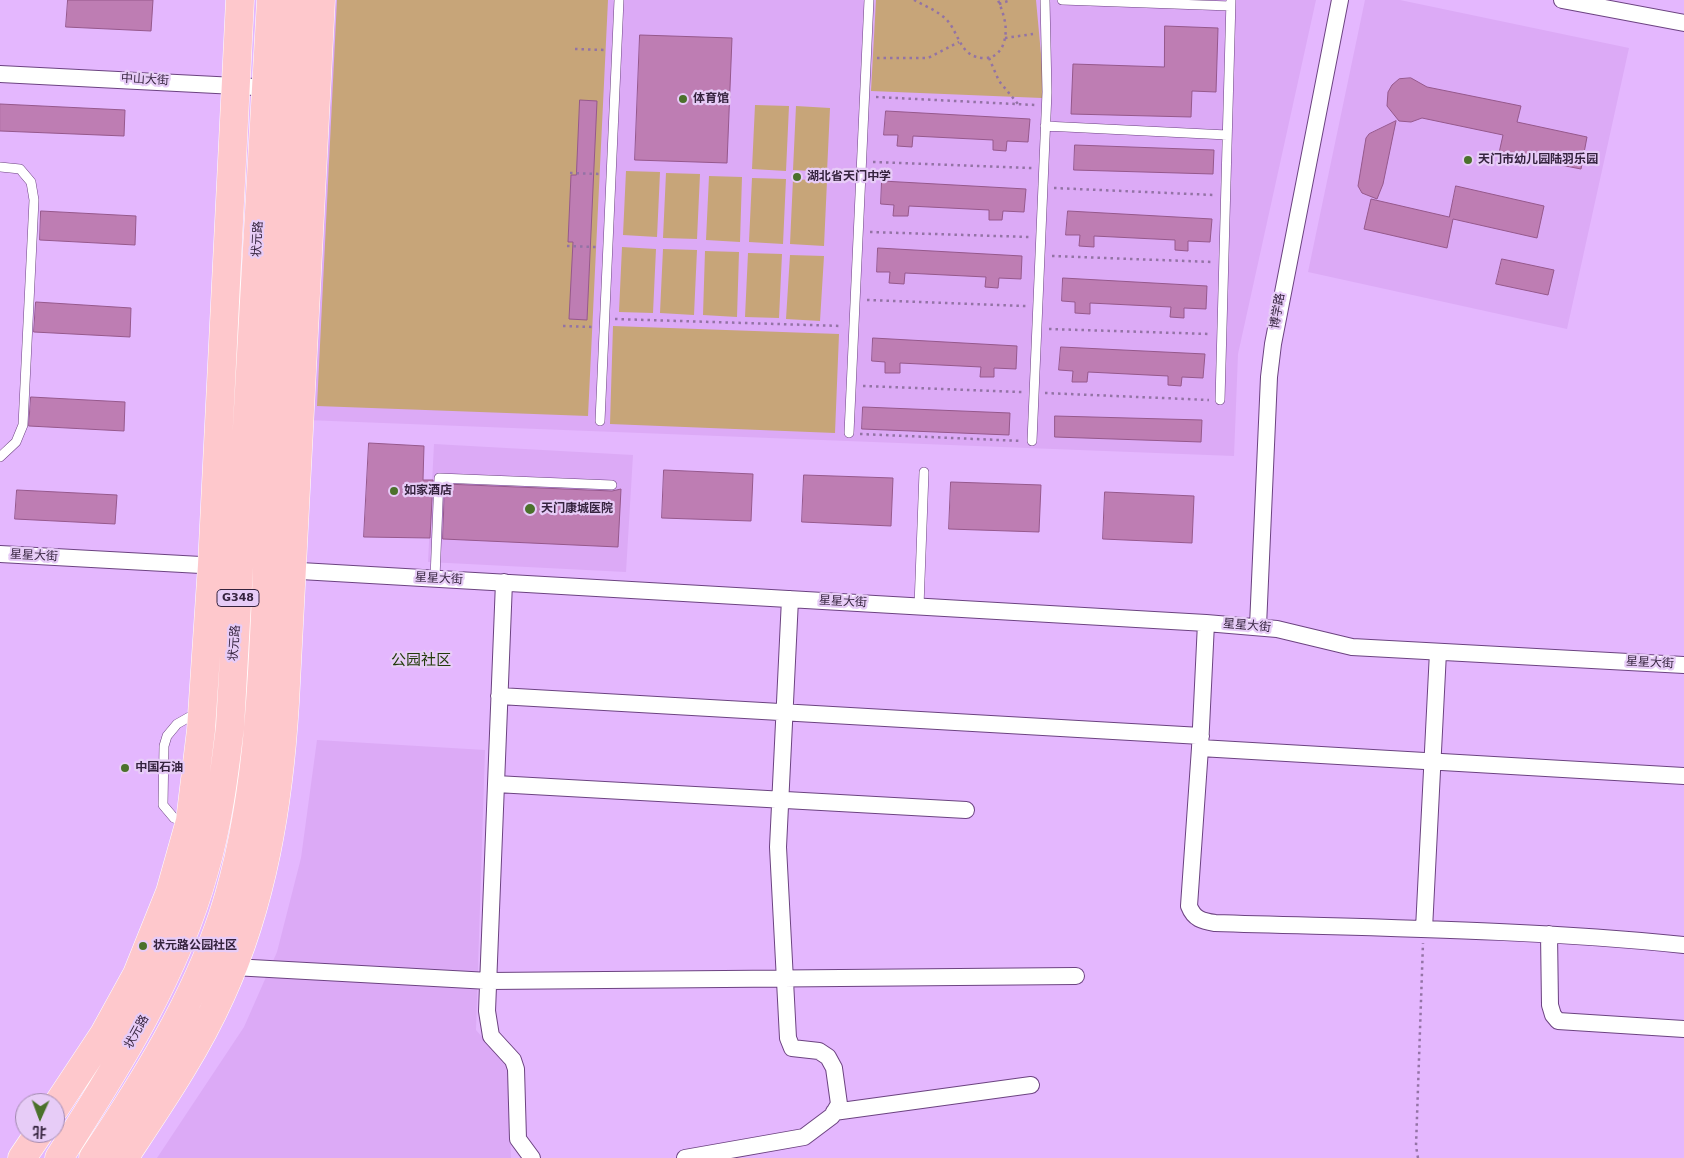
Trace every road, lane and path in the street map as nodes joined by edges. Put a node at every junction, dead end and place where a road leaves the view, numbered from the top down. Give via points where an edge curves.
1 (240, 0) edge
2 (271, 0) edge
3 (295, 0) edge
4 (321, 0) edge
5 (619, 0) edge
6 (869, 0) edge
7 (914, 0) edge
8 (1011, 0) edge
9 (1045, 0) edge
10 (1062, 0) edge
11 (1340, 0) edge
12 (1562, 0) edge
13 (999, 2) edge
14 (1231, 3) edge
15 (1684, 23) edge
16 (1047, 34) junction
17 (1005, 38) junction
18 (959, 42) junction
19 (575, 49) dead end
20 (617, 50) junction
21 (866, 58) junction
22 (989, 58) junction
23 (0, 74) edge
24 (235, 85) junction
25 (278, 88) junction
26 (865, 96) junction
27 (1018, 104) junction
28 (1046, 106) junction
29 (1046, 126) junction
30 (1227, 135) junction
31 (862, 162) junction
32 (0, 167) edge
33 (1044, 169) junction
34 (570, 173) dead end
35 (611, 175) junction
36 (1043, 188) junction
37 (1225, 196) junction
38 (858, 231) junction
39 (1041, 238) junction
40 (567, 246) dead end
41 (608, 247) junction
42 (1040, 255) junction
43 (1224, 263) junction
44 (855, 299) junction
45 (1038, 306) junction
46 (604, 323) junction
47 (563, 326) dead end
48 (854, 326) junction
49 (1037, 329) junction
50 (1221, 334) junction
51 (851, 385) junction
52 (1034, 392) junction
53 (1220, 400) joint
54 (600, 421) dead end
55 (849, 433) joint
56 (1032, 441) joint
57 (0, 457) edge
58 (924, 472) dead end
59 (612, 485) dead end
60 (0, 554) edge
61 (212, 565) junction
62 (240, 567) junction
63 (280, 570) junction
64 (435, 578) junction
65 (504, 582) junction
66 (790, 599) junction
67 (919, 606) junction
68 (1206, 623) junction
69 (1258, 626) junction
70 (1438, 652) junction
71 (1684, 665) edge
72 (232, 691) junction
73 (499, 696) junction
74 (203, 710) junction
75 (785, 712) junction
76 (1201, 742) junction
77 (1432, 761) junction
78 (1684, 776) edge
79 (496, 784) junction
80 (781, 800) junction
81 (249, 801) junction
82 (966, 810) dead end
83 (201, 830) junction
84 (268, 849) junction
85 (1424, 929) junction
86 (1549, 934) junction
87 (1684, 945) edge
88 (233, 967) junction
89 (1076, 976) dead end
90 (784, 979) junction
91 (488, 981) junction
92 (1684, 1029) edge
93 (1032, 1086) dead end
94 (65, 1093) edge
95 (834, 1112) junction
96 (32, 1143) edge
97 (22, 1158) edge
98 (59, 1158) edge
99 (93, 1158) edge
100 (124, 1158) edge
101 (532, 1158) edge
102 (685, 1158) edge
103 (1418, 1158) edge

1 - 24 highway
2 - 25 highway, 状元路 / G348
3 - 25 highway, 状元路 / G348
4 - 63 highway
5 - 20 lane
6 - 21 lane
7 - 18 path via 938,12 954,30
8 - 13 path
9 - 16 lane
10 - 14 lane
11 - 69 street, 博学路 via 1273,344
12 - 15 street
13 - 17 path via 1006,24
14 - 30 lane
16 - 17 path
16 - 28 lane
17 - 22 path via 996,54
18 - 21 path via 928,58
18 - 22 path via 972,56
19 - 20 path
20 - 35 lane
21 - 26 lane
22 - 27 path via 999,81
23 - 24 street, 中山大街
24 - 25 street, 中山大街
24 - 61 highway
25 - 62 highway, 状元路 / G348
25 - 63 highway, 状元路 / G348
26 - 27 path
26 - 31 lane
27 - 28 path
28 - 29 lane
29 - 30 lane
29 - 33 lane
30 - 37 lane
31 - 33 path
31 - 38 lane
32 - 57 lane via 20,170 31,182 34,200 23,425 16,442
33 - 36 lane
34 - 35 path
35 - 41 lane
36 - 37 path
36 - 39 lane
37 - 43 lane
38 - 39 path
38 - 44 lane
39 - 42 lane
40 - 41 path
41 - 46 lane
42 - 43 path
42 - 45 lane
43 - 50 lane
44 - 45 path
44 - 48 lane
45 - 49 lane
46 - 47 path
46 - 48 path
46 - 54 lane
48 - 51 lane
49 - 50 path
49 - 52 lane
50 - 53 lane
51 - 52 path
51 - 55 lane
52 - 53 path
52 - 56 lane
55 - 56 path
58 - 67 lane
59 - 64 lane via 439,478
60 - 61 street, 星星大街
61 - 62 street, 星星大街
61 - 74 highway
62 - 63 street, 星星大街
62 - 72 highway, 状元路 / G348
63 - 64 street, 星星大街
63 - 81 highway, 状元路 / G348
63 - 84 highway via 283,744
64 - 65 street, 星星大街
65 - 66 street, 星星大街
65 - 73 street
66 - 67 street, 星星大街
66 - 75 street
67 - 68 street, 星星大街
68 - 69 street, 星星大街
68 - 76 street
69 - 70 street, 星星大街 via 1352,647
70 - 71 street, 星星大街
70 - 77 street
72 - 74 highway
72 - 83 highway, 状元路 / G348 via 224,776
73 - 75 street
73 - 79 street
74 - 83 highway via 196,782
75 - 76 street
75 - 80 street
76 - 77 street
76 - 85 street via 1190,906 1193,915 1215,923
77 - 78 street
77 - 85 street
79 - 80 street
79 - 91 street
80 - 82 street
80 - 90 street via 778,847
81 - 84 highway
81 - 99 highway, 状元路 / G348 via 234,876 206,959 149,1073
83 - 94 highway via 170,892 137,974 104,1034
83 - 98 highway, 状元路 / G348 via 189,921 150,1009
84 - 88 highway
85 - 86 street
85 - 103 path
86 - 87 street
86 - 92 street via 1550,1005 1558,1021
88 - 91 street
88 - 100 highway via 190,1053
89 - 90 street
90 - 91 street
90 - 95 street via 788,1038 792,1048 819,1051 828,1056 838,1086 839,1104
91 - 101 street via 491,1036 513,1060 518,1139
93 - 95 street
95 - 102 street via 804,1137
96 - 97 highway

